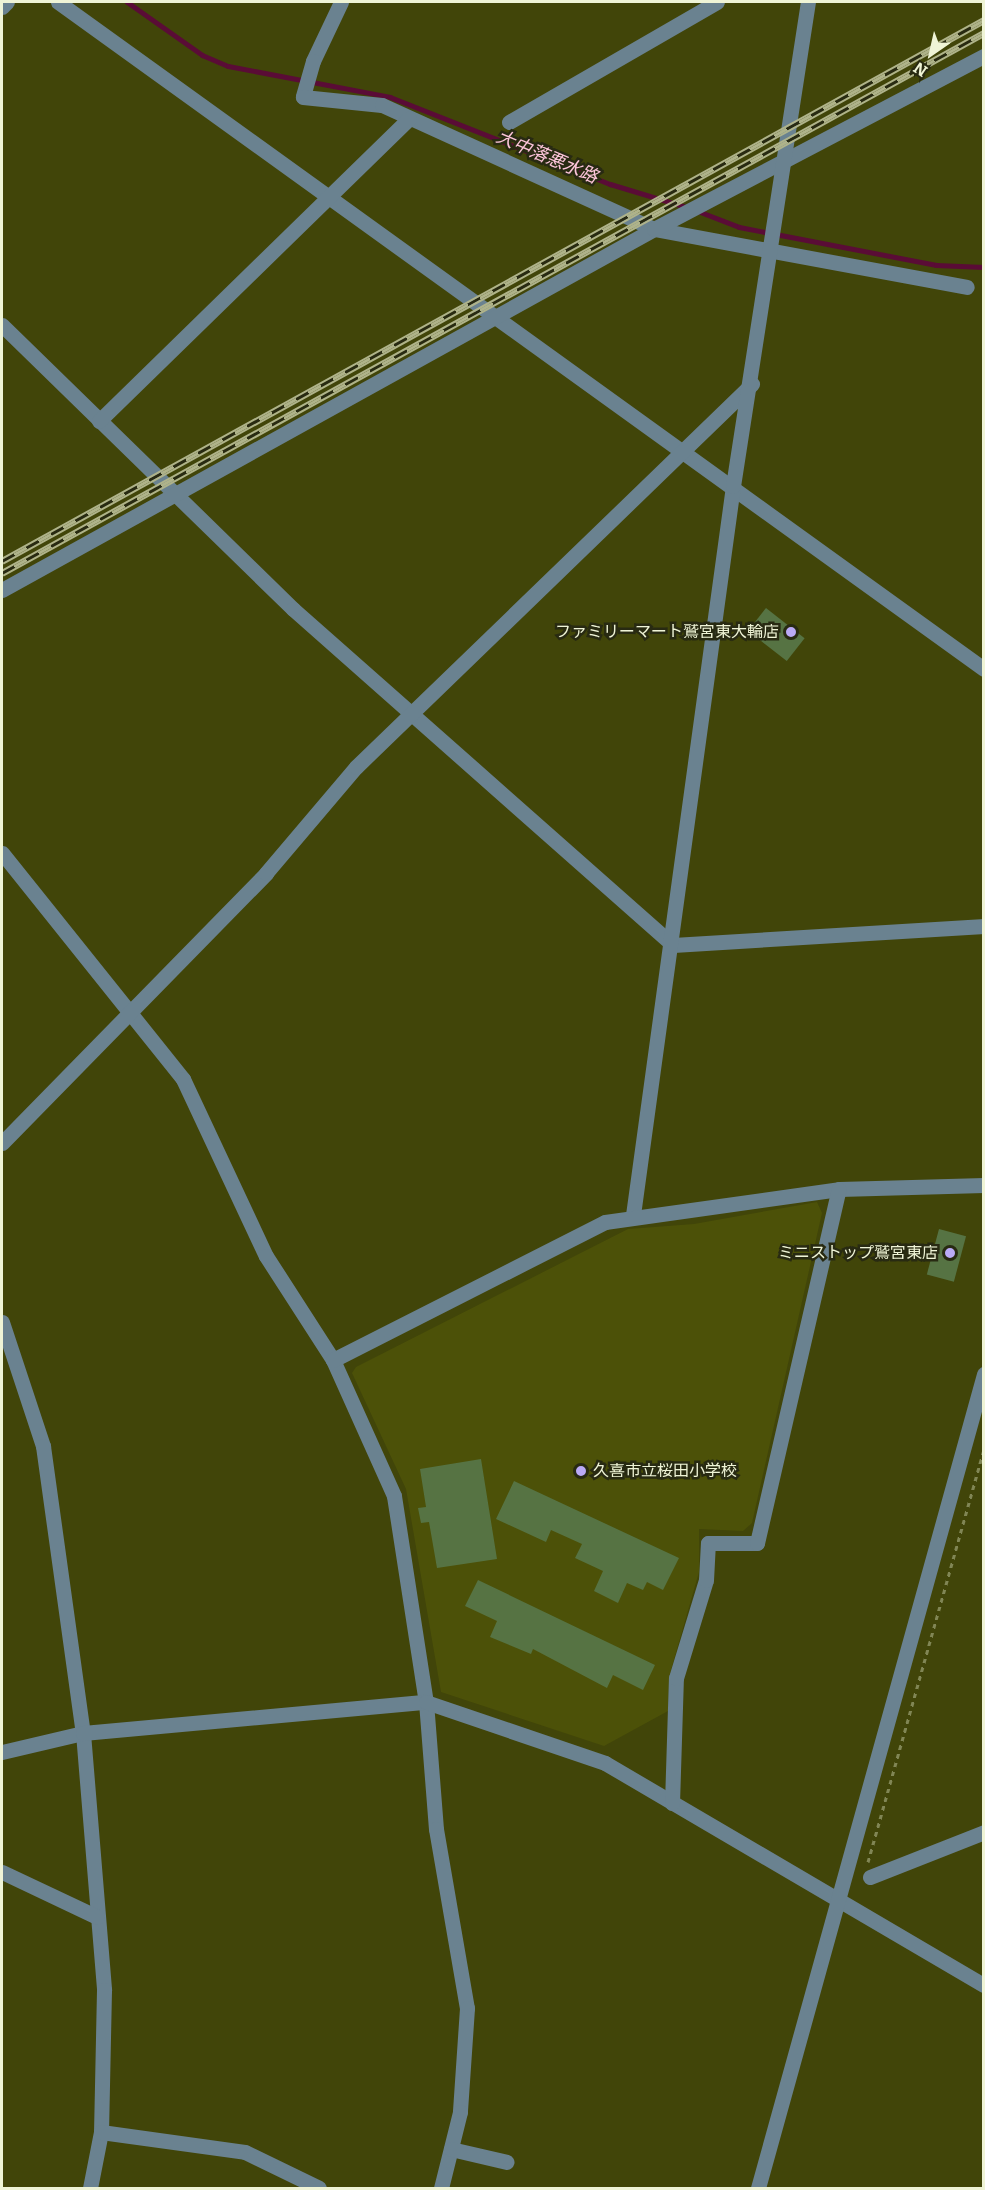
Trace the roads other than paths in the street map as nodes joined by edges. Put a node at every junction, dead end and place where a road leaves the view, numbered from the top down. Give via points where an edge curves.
1 (8, 2) edge
2 (58, 2) edge
3 (341, 2) edge
4 (717, 2) edge
5 (808, 2) edge
6 (2, 8) edge
7 (984, 56) edge
8 (409, 118) junction
9 (509, 122) dead end
10 (784, 163) junction
11 (325, 195) junction
12 (660, 226) junction
13 (771, 247) junction
14 (967, 287) dead end
15 (499, 319) junction
16 (2, 325) edge
17 (753, 384) junction
18 (99, 421) junction
19 (687, 453) junction
20 (733, 486) junction
21 (173, 495) junction
22 (2, 590) edge
23 (984, 669) edge
24 (410, 716) junction
25 (2, 853) edge
26 (984, 926) edge
27 (673, 945) junction
28 (132, 1012) junction
29 (2, 1143) edge
30 (984, 1185) edge
31 (839, 1190) junction
32 (633, 1215) junction
33 (2, 1322) edge
34 (333, 1360) junction
35 (984, 1374) edge
36 (426, 1702) junction
37 (83, 1733) junction
38 (2, 1752) edge
39 (672, 1803) junction
40 (984, 1832) edge
41 (2, 1872) edge
42 (868, 1872) road end
43 (839, 1901) junction
44 (98, 1917) junction
45 (984, 1986) edge
46 (101, 2132) junction
47 (451, 2149) junction
48 (507, 2162) dead end
49 (90, 2188) edge
50 (320, 2188) edge
51 (441, 2188) edge
52 (758, 2188) edge

1 - 6 street
2 - 11 street
3 - 8 street via 310,70 303,97 382,105
4 - 9 street
5 - 10 street
7 - 10 street
8 - 11 street
8 - 12 street
10 - 12 street
10 - 13 street
11 - 15 street
11 - 18 street
12 - 13 street
12 - 15 street
13 - 14 street
13 - 17 street
15 - 19 street
15 - 21 street
16 - 18 street
17 - 19 street
17 - 20 street
18 - 21 street
19 - 20 street
19 - 24 street
20 - 23 street
20 - 27 street
21 - 22 street
21 - 24 street
24 - 27 street
24 - 28 street via 356,767 266,873
25 - 28 street
26 - 27 street
27 - 32 street
28 - 29 street
28 - 34 street via 183,1078 266,1256
30 - 31 street
31 - 32 street
31 - 39 street via 757,1543 708,1543 706,1580 676,1678
32 - 34 street via 577,1234
33 - 37 street via 43,1446
34 - 36 street via 394,1496
35 - 43 street
36 - 37 street
36 - 39 street via 605,1763
36 - 47 street via 436,1829 464,1976 469,2037
37 - 38 street
37 - 44 street
39 - 43 street
40 - 42 street
41 - 44 street
43 - 45 street
43 - 52 street
44 - 46 street via 104,1990
46 - 49 street
46 - 50 street via 245,2152
47 - 48 street
47 - 51 street

